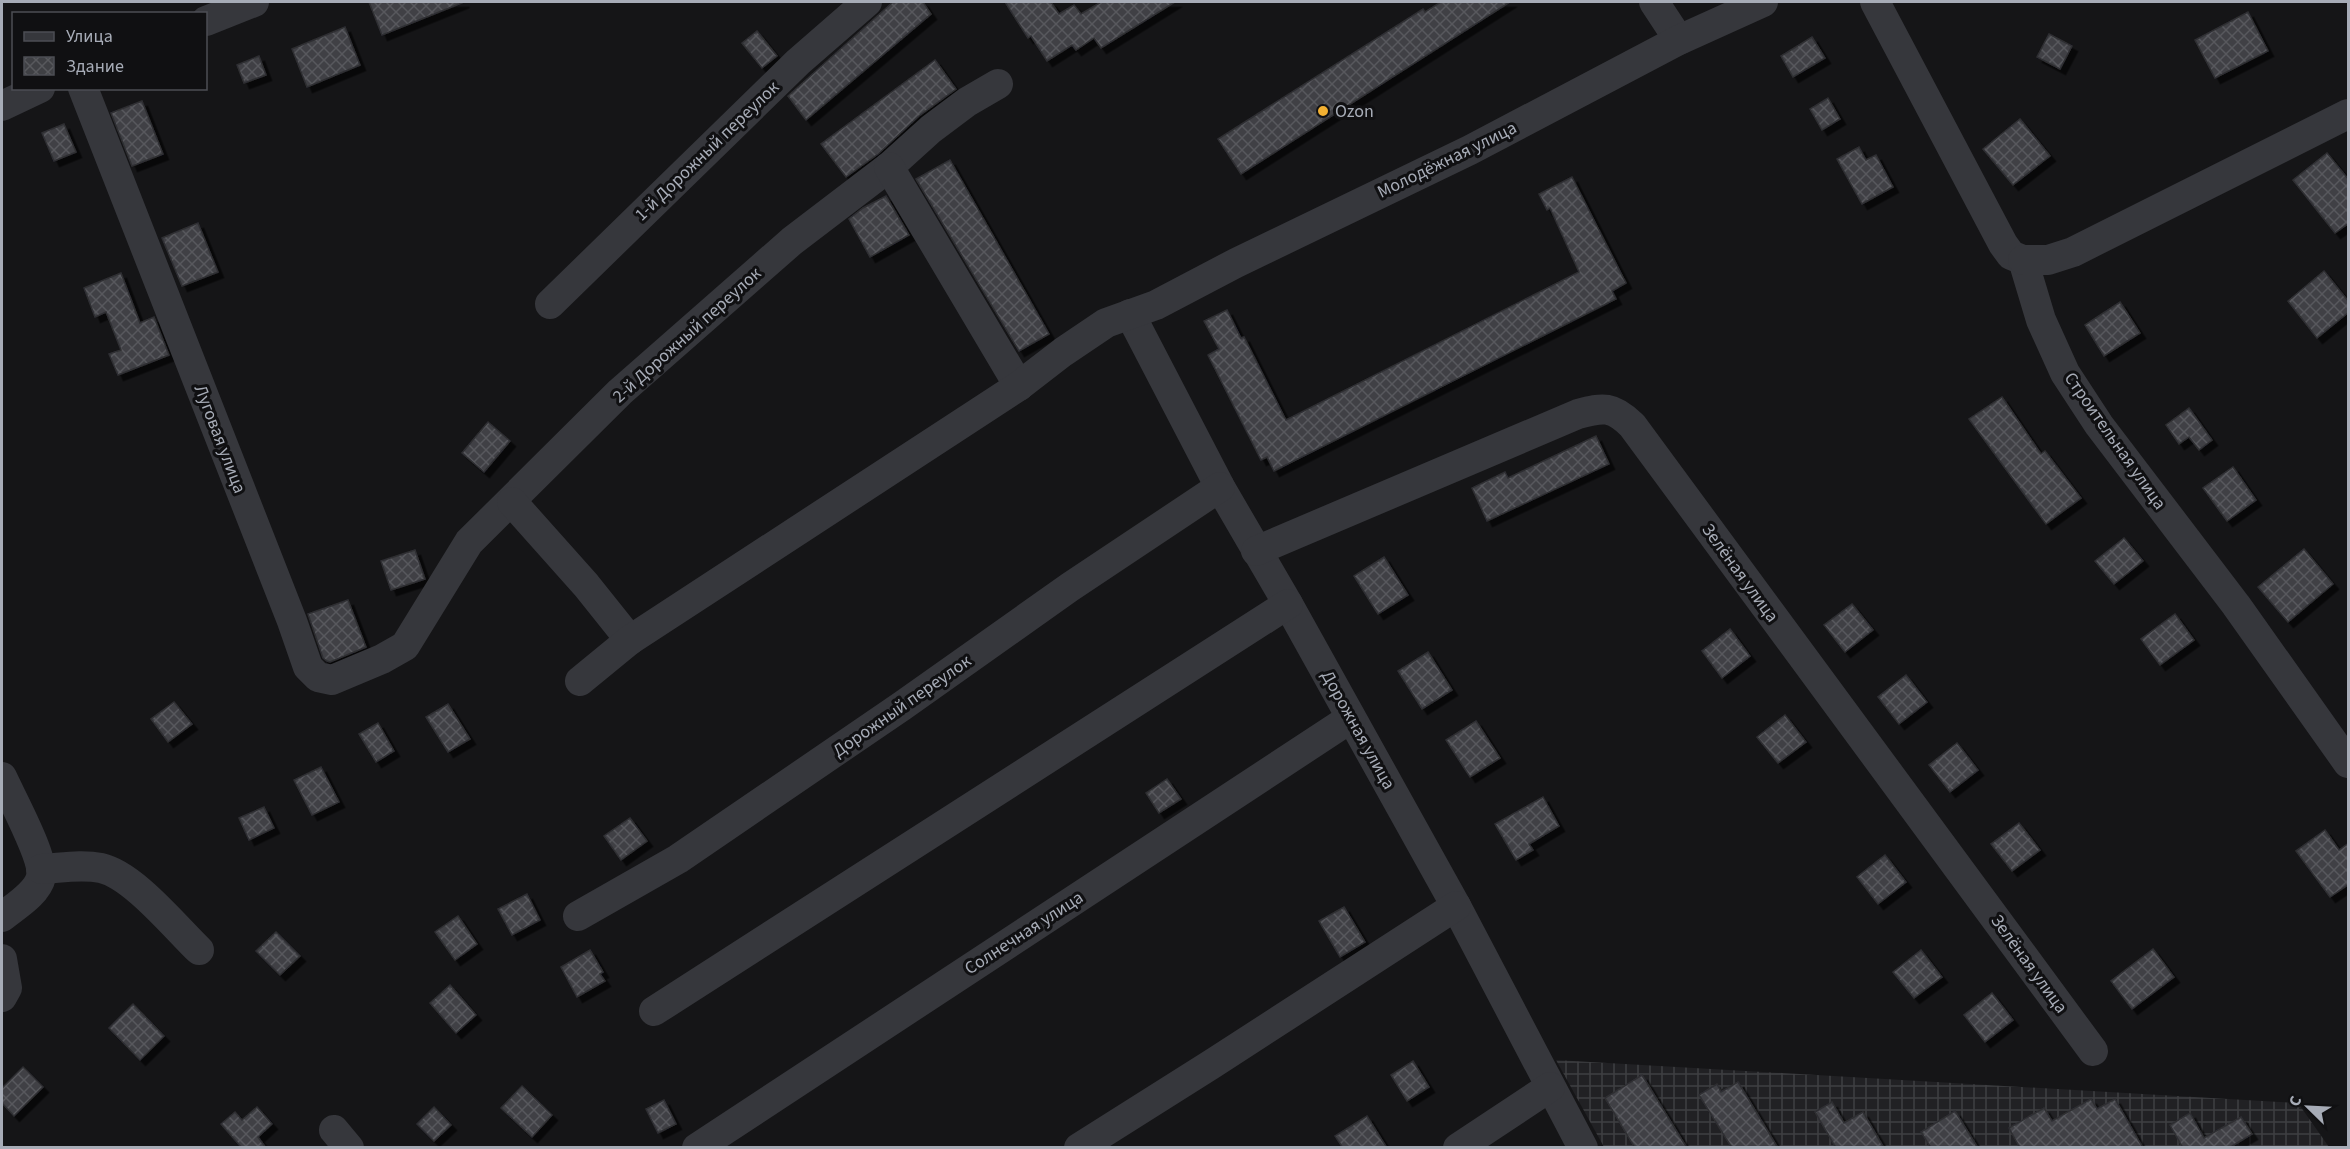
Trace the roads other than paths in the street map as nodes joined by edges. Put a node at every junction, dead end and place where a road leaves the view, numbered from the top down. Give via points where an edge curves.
1 (254, 2) edge
2 (867, 2) edge
3 (1654, 2) edge
4 (1762, 2) edge
5 (1875, 2) edge
6 (207, 21) edge
7 (1679, 40) junction
8 (998, 84) dead end
9 (36, 90) edge
10 (83, 90) edge
11 (2, 106) edge
12 (2349, 114) edge
13 (889, 167) junction
14 (2023, 260) junction
15 (550, 304) dead end
16 (1130, 314) junction
17 (1019, 386) junction
18 (1220, 488) junction
19 (512, 502) junction
20 (1256, 551) junction
21 (1288, 604) junction
22 (418, 627) joint
23 (630, 640) junction
24 (580, 681) dead end
25 (1351, 718) junction
26 (2349, 763) edge
27 (2, 777) edge
28 (41, 869) junction
29 (1456, 906) junction
30 (578, 916) dead end
31 (2, 917) edge
32 (199, 950) dead end
33 (2, 959) edge
34 (2, 997) edge
35 (654, 1011) dead end
36 (2092, 1051) dead end
37 (1550, 1088) junction
38 (697, 1148) edge
39 (1079, 1148) edge
40 (1458, 1148) edge
41 (1583, 1148) edge

1 - 6 street
2 - 15 street, 1-й Дорожный переулок via 798,62
3 - 7 street
4 - 7 street, Молодёжная улица
5 - 14 street via 2002,244 2011,255
7 - 16 street, Молодёжная улица via 1470,150 1156,305
8 - 13 street, 2-й Дорожный переулок via 966,102
9 - 11 street
10 - 22 street, Луговая улица via 308,667 318,677 332,680 405,646
12 - 14 street via 2073,252 2048,260
13 - 17 street
13 - 19 street, 2-й Дорожный переулок via 792,241 629,385
14 - 26 street, Строительная улица via 2041,320 2065,373
16 - 17 street, Молодёжная улица via 1106,323
16 - 18 street, Дорожная улица
17 - 23 street, Молодёжная улица
18 - 20 street, Дорожная улица
18 - 30 street, Дорожный переулок via 1070,587 678,859
19 - 22 street, 2-й Дорожный переулок via 469,542
19 - 23 street
20 - 21 street, Дорожная улица
20 - 36 street, Зелёная улица via 1578,414 1601,408 1619,413 1632,425
21 - 25 street, Дорожная улица
21 - 35 street
23 - 24 street, Молодёжная улица
25 - 29 street, Дорожная улица
25 - 38 street, Солнечная улица
27 - 28 street via 41,861
28 - 31 street via 41,878 32,892
28 - 32 street via 102,868 128,880
29 - 37 street, Дорожная улица
29 - 39 street
33 - 34 street via 8,988
37 - 40 street
37 - 41 street, Дорожная улица

